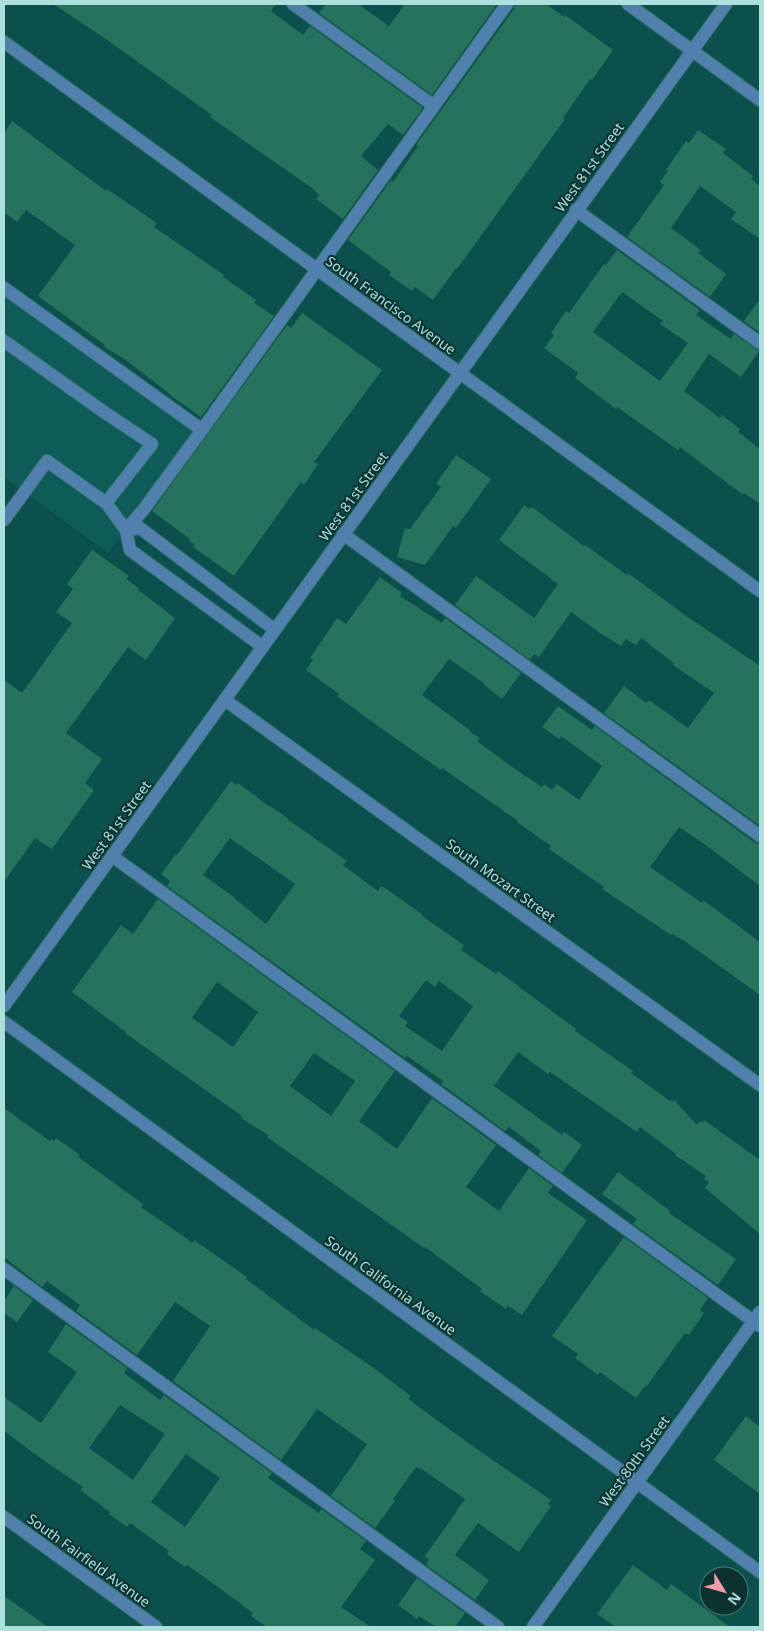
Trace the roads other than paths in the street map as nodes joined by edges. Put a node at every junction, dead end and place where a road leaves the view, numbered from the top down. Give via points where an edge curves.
1 (293, 4) edge
2 (507, 4) edge
3 (628, 4) edge
4 (726, 4) edge
5 (4, 42) edge
6 (692, 50) junction
7 (760, 100) edge
8 (434, 106) junction
9 (576, 210) junction
10 (317, 269) junction
11 (4, 288) edge
12 (4, 341) edge
13 (760, 343) edge
14 (459, 373) junction
15 (202, 430) junction
16 (106, 503) junction
17 (4, 520) edge
18 (126, 530) junction
19 (344, 534) junction
20 (760, 591) edge
21 (275, 630) junction
22 (262, 648) junction
23 (225, 700) junction
24 (760, 836) edge
25 (112, 856) junction
26 (4, 1006) edge
27 (4, 1022) edge
28 (760, 1085) edge
29 (4, 1269) edge
30 (758, 1319) edge
31 (637, 1483) junction
32 (4, 1517) edge
33 (760, 1572) edge
34 (156, 1627) edge
35 (498, 1627) edge
36 (533, 1627) edge

1 - 8 street
2 - 8 street
3 - 6 street
4 - 6 street, West 81st Street
5 - 10 street, South Francisco Avenue
6 - 7 street
6 - 9 street, West 81st Street
8 - 10 street
9 - 13 street
9 - 14 street, West 81st Street
10 - 14 street, South Francisco Avenue
10 - 15 street
11 - 15 street
12 - 16 street via 152,444
14 - 19 street, West 81st Street
14 - 20 street, South Francisco Avenue
15 - 18 street
16 - 17 street via 47,461
16 - 18 street
18 - 21 street via 140,528
18 - 22 street via 130,550
19 - 21 street, West 81st Street
19 - 24 street
21 - 22 street, West 81st Street
22 - 23 street, West 81st Street
23 - 25 street, West 81st Street
23 - 28 street, South Mozart Street
25 - 26 street, West 81st Street
25 - 30 street
27 - 31 street, South California Avenue
29 - 35 street
30 - 31 street, West 80th Street
31 - 33 street, South California Avenue
31 - 36 street, West 80th Street
32 - 34 street, South Fairfield Avenue

